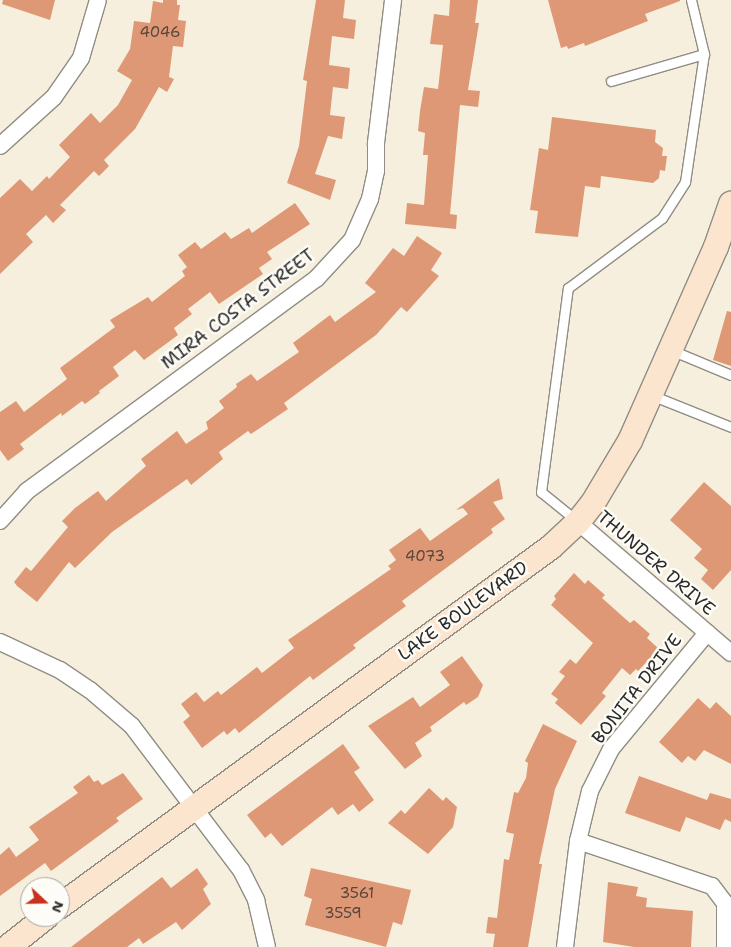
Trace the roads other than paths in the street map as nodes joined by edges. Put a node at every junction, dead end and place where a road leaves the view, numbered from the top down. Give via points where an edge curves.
1 (98, 0) edge
2 (393, 0) edge
3 (691, 0) edge
4 (704, 54) junction
5 (611, 81) dead end
6 (0, 146) edge
7 (731, 204) edge
8 (670, 350) junction
9 (731, 375) edge
10 (650, 394) junction
11 (731, 427) edge
12 (0, 521) edge
13 (578, 522) junction
14 (707, 633) junction
15 (0, 642) edge
16 (731, 653) edge
17 (195, 806) junction
18 (578, 841) junction
19 (70, 899) edge
20 (33, 927) edge
21 (8, 947) edge
22 (267, 947) edge
23 (565, 947) edge
24 (725, 947) edge

1 - 6 street via 76,66 54,98
2 - 12 street, MIRA COSTA STREET via 376,143 376,171 370,199 352,240 316,278 27,491
3 - 4 lane
4 - 5 lane
4 - 13 lane via 685,182 662,218 568,288 541,492
7 - 8 main road, LAKE BOULEVARD
8 - 9 lane
8 - 10 main road, LAKE BOULEVARD
10 - 11 lane
10 - 13 main road, LAKE BOULEVARD via 630,441
13 - 14 street, THUNDER DRIVE
13 - 17 main road, LAKE BOULEVARD via 551,547
14 - 16 street, THUNDER DRIVE
14 - 18 street, BONITA DRIVE via 611,749 590,791
15 - 17 street via 60,670 90,690 132,726
17 - 19 main road, LAKE BOULEVARD
17 - 22 street via 241,870 256,900
18 - 23 street, BONITA DRIVE
18 - 24 street via 712,886 725,903
20 - 21 main road

